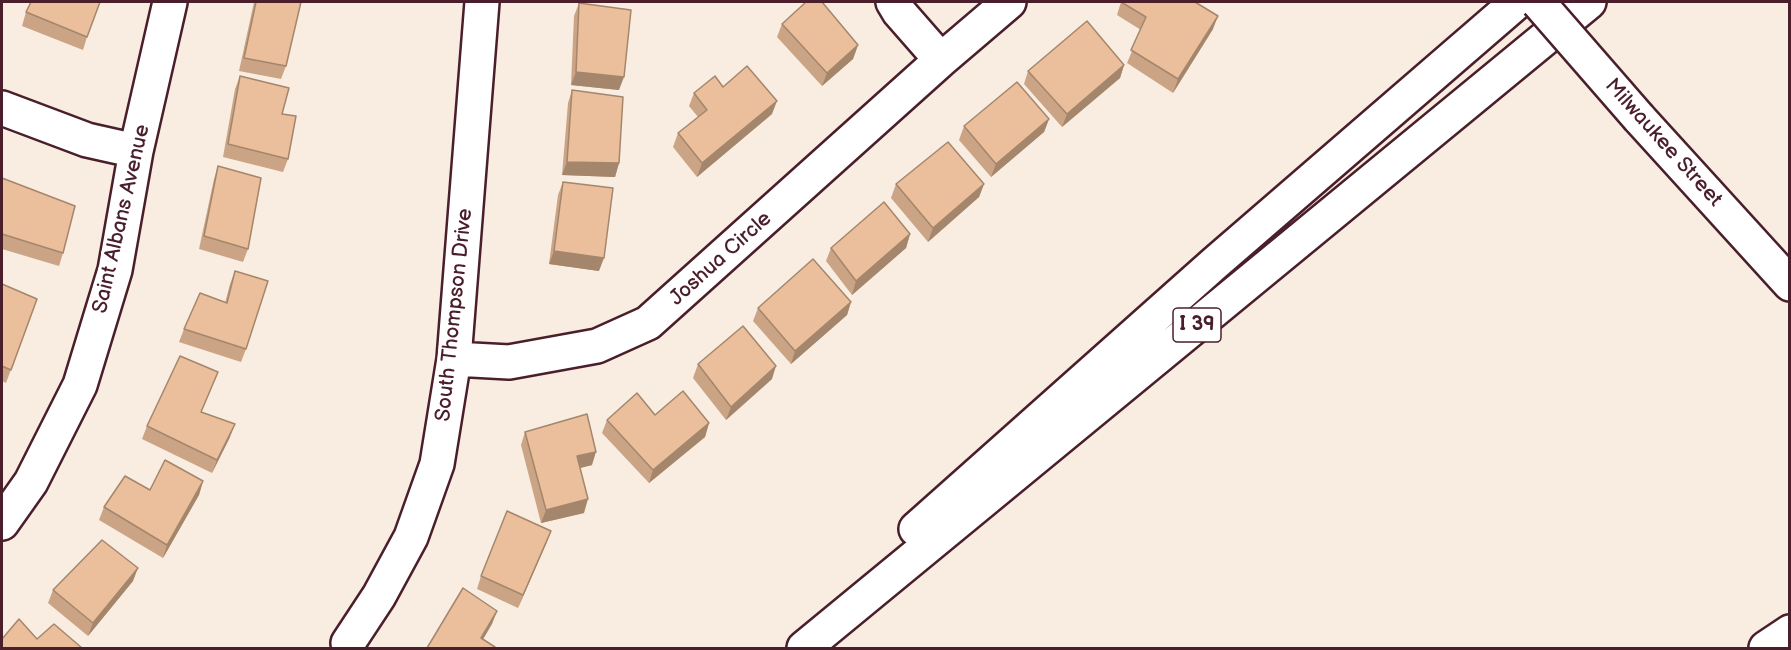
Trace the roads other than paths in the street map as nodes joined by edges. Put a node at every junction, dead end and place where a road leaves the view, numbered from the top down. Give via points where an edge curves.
1 (170, 2) edge
2 (482, 2) edge
3 (893, 2) edge
4 (1009, 2) edge
5 (1517, 2) edge
6 (1538, 2) edge
7 (1589, 2) edge
8 (941, 60) junction
9 (2, 108) edge
10 (136, 152) junction
11 (1790, 284) edge
12 (454, 359) junction
13 (2, 523) edge
14 (1790, 632) edge
15 (348, 643) dead end
16 (781, 648) edge
17 (804, 648) edge
18 (1766, 648) edge

1 - 10 main road, Saint Albans Avenue
2 - 12 main road, South Thompson Drive
3 - 8 main road
4 - 8 main road, Joshua Circle
5 - 16 main road via 1215,263
6 - 11 main road, Milwaukee Street, bridge
7 - 17 main road, I 39
8 - 12 main road, Joshua Circle via 648,323 597,346 509,362
9 - 10 main road via 87,140
10 - 13 main road, Saint Albans Avenue via 115,270 80,385 31,482
12 - 15 main road, South Thompson Drive via 437,464 411,537
14 - 18 main road

